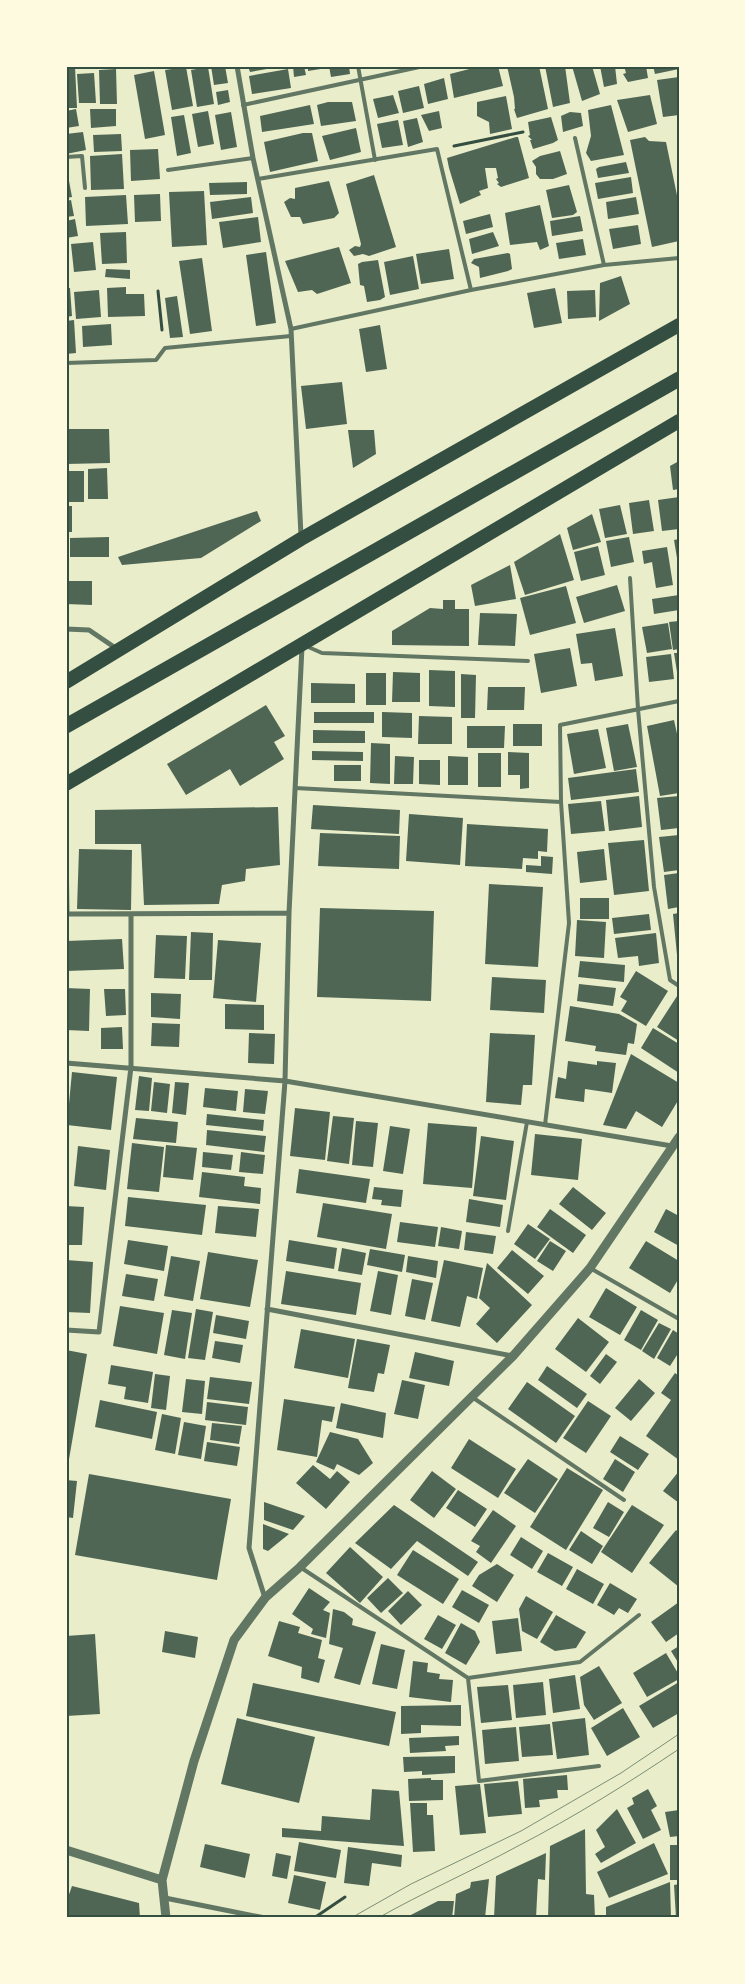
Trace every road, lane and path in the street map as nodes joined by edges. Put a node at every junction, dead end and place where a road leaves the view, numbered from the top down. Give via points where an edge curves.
1 (237, 66) edge
2 (358, 66) edge
3 (424, 66) edge
4 (362, 81) junction
5 (243, 105) junction
6 (524, 132) dead end
7 (575, 138) dead end
8 (436, 149) junction
9 (66, 157) edge
10 (253, 158) junction
11 (375, 160) junction
12 (168, 170) dead end
13 (258, 179) junction
14 (86, 188) dead end
15 (679, 258) edge
16 (604, 264) junction
17 (471, 290) junction
18 (158, 291) dead end
19 (679, 325) edge
20 (291, 329) junction
21 (291, 336) junction
22 (165, 348) junction
23 (66, 363) edge
24 (679, 379) edge
25 (679, 421) edge
26 (301, 539) junction
27 (630, 578) dead end
28 (66, 629) edge
29 (302, 644) junction
30 (118, 650) junction
31 (528, 661) dead end
32 (66, 682) edge
33 (679, 701) edge
34 (638, 709) junction
35 (66, 726) edge
36 (66, 784) edge
37 (295, 788) junction
38 (561, 802) junction
39 (66, 848) edge
40 (289, 913) junction
41 (131, 914) junction
42 (679, 986) edge
43 (66, 1063) edge
44 (131, 1067) junction
45 (285, 1081) junction
46 (527, 1122) junction
47 (545, 1125) junction
48 (679, 1137) edge
49 (672, 1146) junction
50 (508, 1231) dead end
51 (590, 1268) junction
52 (266, 1309) junction
53 (679, 1319) edge
54 (66, 1330) edge
55 (513, 1356) junction
56 (472, 1397) junction
57 (624, 1500) dead end
58 (300, 1567) junction
59 (265, 1598) junction
60 (639, 1615) dead end
61 (468, 1678) junction
62 (599, 1766) dead end
63 (66, 1850) edge
64 (162, 1880) junction
65 (345, 1897) dead end
66 (165, 1898) junction
67 (166, 1918) edge
68 (265, 1918) edge
69 (314, 1918) edge

1 - 5 street
2 - 4 lane
3 - 4 lane
4 - 5 lane
4 - 11 lane
5 - 10 street
6 - 8 path
7 - 16 lane
8 - 11 lane
8 - 17 lane
9 - 14 lane via 82,156
10 - 12 lane
10 - 13 street
11 - 13 lane
13 - 20 street
15 - 16 lane
16 - 17 lane
17 - 20 lane
18 - 22 path
19 - 26 highway
20 - 21 street
21 - 22 lane
21 - 26 street
22 - 23 lane via 156,360
24 - 35 highway
25 - 29 highway
26 - 30 highway
27 - 34 lane
28 - 30 street via 89,630
29 - 31 lane via 322,653
29 - 36 highway
29 - 37 street
30 - 32 highway
33 - 34 lane
34 - 38 lane via 560,725
34 - 42 lane via 654,887 670,980
37 - 38 lane
37 - 40 street
38 - 47 lane via 569,923
39 - 41 street via 67,914
40 - 41 street
40 - 45 street
41 - 44 street
43 - 44 street
44 - 45 street
44 - 54 street via 99,1332
45 - 46 street
45 - 52 street
46 - 47 street
46 - 50 lane
47 - 49 street
48 - 49 street
49 - 51 street
51 - 53 lane
51 - 55 street
52 - 55 street
52 - 59 street via 248,1548
55 - 56 street
56 - 57 lane
56 - 58 street
58 - 59 street
58 - 61 lane
59 - 64 street via 234,1640 194,1761
60 - 61 lane via 580,1662
61 - 62 lane via 479,1781
63 - 64 street
64 - 66 street
65 - 69 path
66 - 67 street
66 - 68 street

